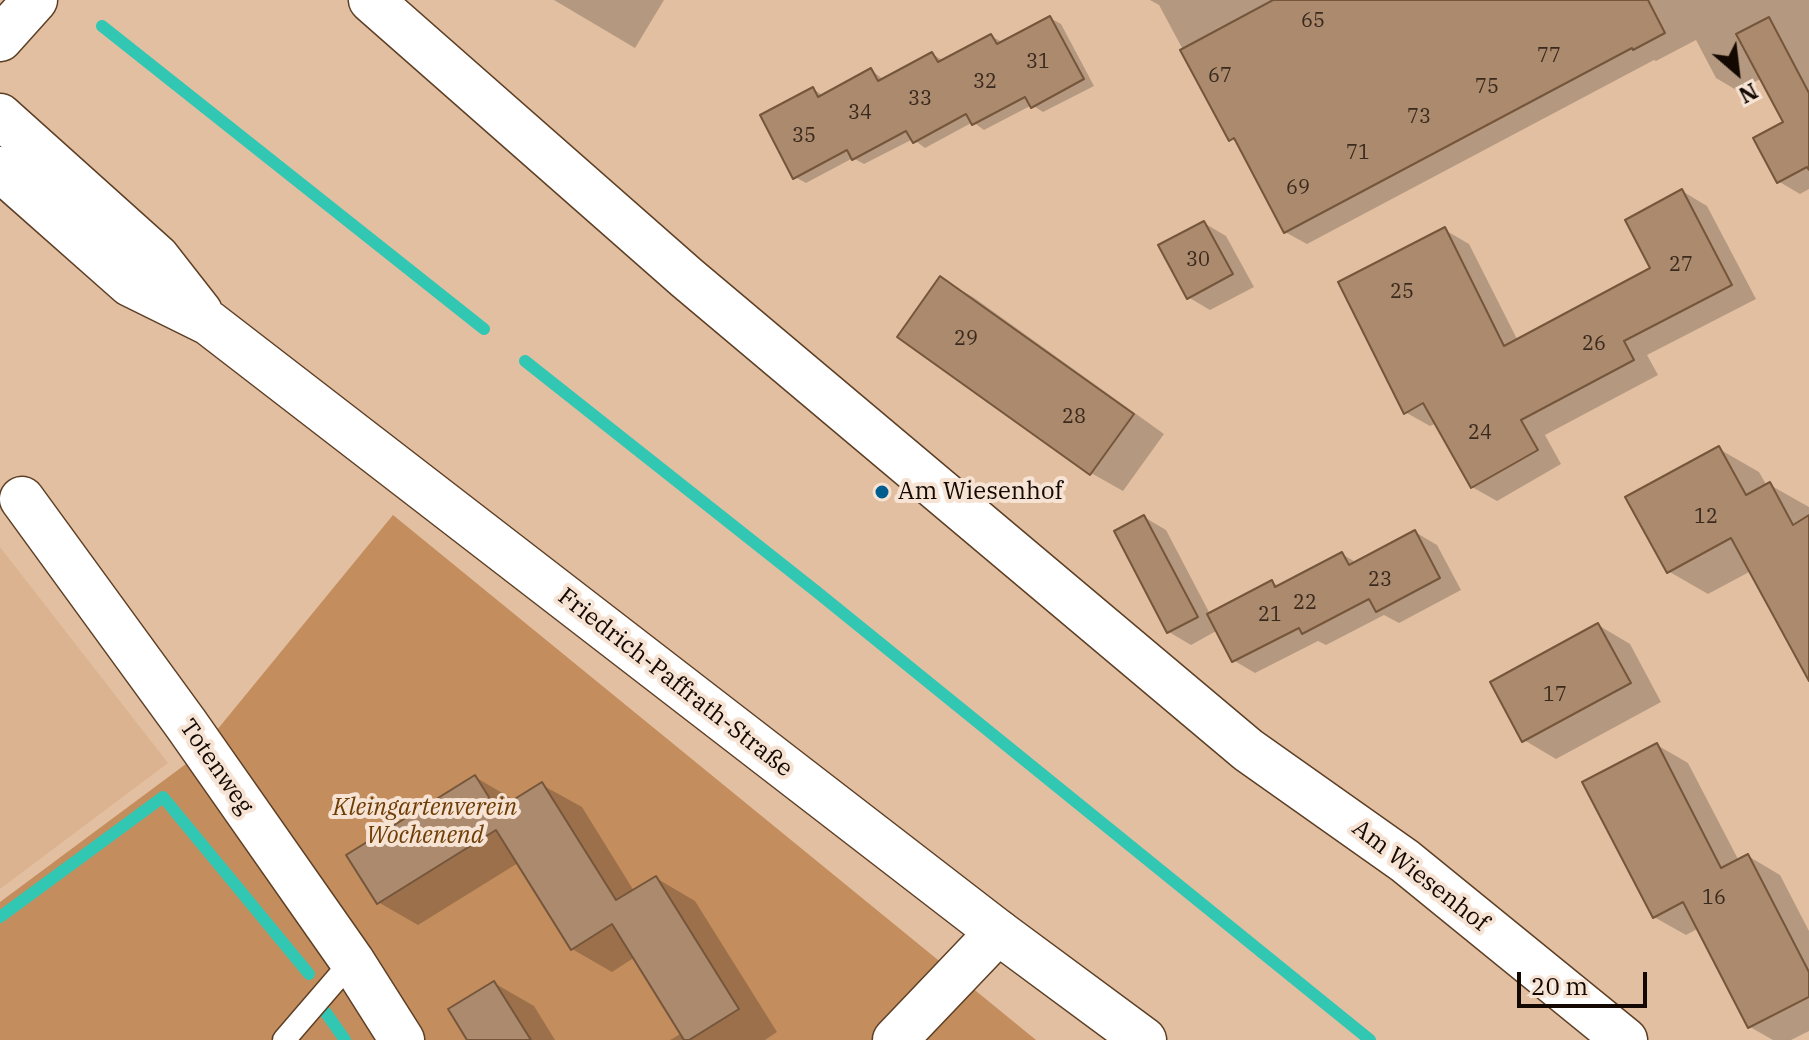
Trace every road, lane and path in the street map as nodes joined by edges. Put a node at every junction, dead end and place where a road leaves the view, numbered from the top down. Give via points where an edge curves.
1 (35, 0) edge
2 (371, 0) edge
3 (0, 39) edge
4 (0, 116) edge
5 (0, 169) edge
6 (209, 323) junction
7 (22, 499) dead end
8 (998, 932) junction
9 (352, 961) junction
10 (284, 1040) edge
11 (402, 1040) edge
12 (895, 1040) edge
13 (1144, 1040) edge
14 (1625, 1040) edge

1 - 3 street
2 - 14 street, Am Wiesenhof via 687,278 1248,750 1405,861
4 - 6 street, Friedrich-Paffrath-Straße via 157,257
5 - 6 street, Friedrich-Paffrath-Straße via 130,284
6 - 8 street, Friedrich-Paffrath-Straße
7 - 9 street, Totenweg
8 - 12 street
8 - 13 street, Friedrich-Paffrath-Straße
9 - 10 lane
9 - 11 street, Totenweg

